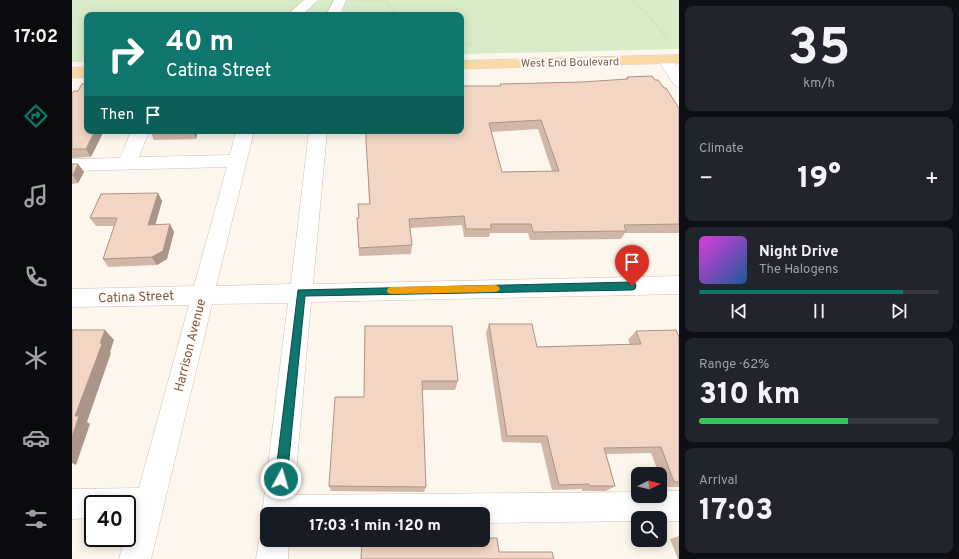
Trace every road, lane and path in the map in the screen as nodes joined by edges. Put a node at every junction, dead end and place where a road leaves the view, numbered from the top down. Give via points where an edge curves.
1 (312, 0) edge
2 (340, 0) edge
3 (358, 0) edge
4 (386, 0) edge
5 (631, 0) edge
6 (298, 12) edge
7 (334, 12) edge
8 (394, 12) edge
9 (672, 45) dead end
10 (672, 60) edge
11 (464, 65) edge
12 (84, 72) edge
13 (72, 73) edge
14 (679, 82) edge
15 (139, 134) edge
16 (244, 134) edge
17 (318, 134) edge
18 (237, 161) junction
19 (127, 164) junction
20 (72, 165) edge
21 (679, 285) edge
22 (301, 292) junction
23 (202, 294) junction
24 (72, 298) edge
25 (149, 502) junction
26 (72, 504) edge
27 (679, 506) edge
28 (279, 507) edge
29 (490, 509) edge
30 (273, 547) edge
31 (135, 559) edge
32 (272, 559) edge

1 - 6 street
2 - 7 street
3 - 4 path
4 - 8 path
5 - 9 path via 649,13
10 - 11 main road, West End Boulevard
10 - 14 street
12 - 13 main road
15 - 19 street
16 - 18 street, Harrison Avenue
17 - 22 street
18 - 19 street
18 - 23 street, Harrison Avenue
19 - 20 street
21 - 22 street, Catina Street
22 - 23 street, Catina Street
22 - 28 street
23 - 24 street, Catina Street
23 - 25 street, Harrison Avenue
25 - 26 street
25 - 31 street, Harrison Avenue
27 - 29 street
30 - 32 street

